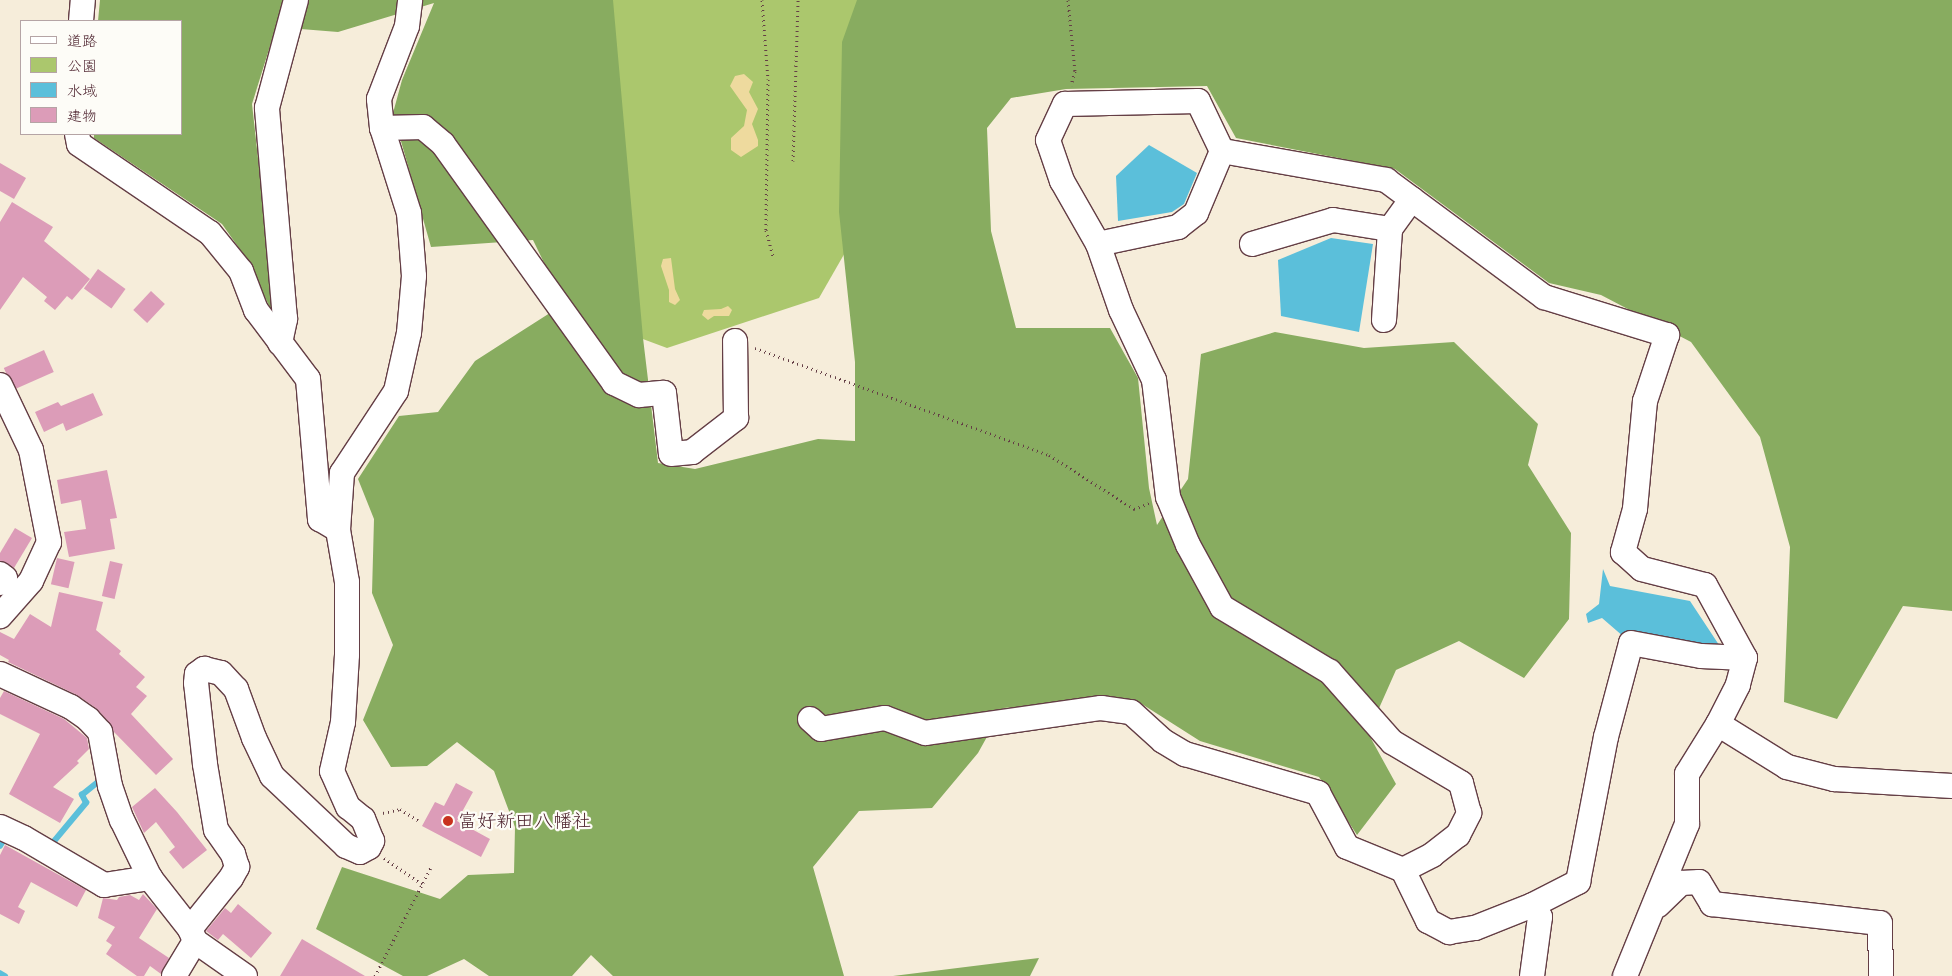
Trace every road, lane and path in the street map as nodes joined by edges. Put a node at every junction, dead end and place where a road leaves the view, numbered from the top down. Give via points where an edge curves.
1 (83, 0) edge
2 (296, 0) edge
3 (410, 0) edge
4 (762, 0) edge
5 (798, 0) edge
6 (1068, 0) edge
7 (81, 20) edge
8 (1064, 104) junction
9 (382, 128) junction
10 (77, 135) edge
11 (1222, 151) junction
12 (794, 161) dead end
13 (1412, 199) junction
14 (1390, 228) junction
15 (1098, 244) junction
16 (1252, 244) dead end
17 (773, 257) dead end
18 (1384, 320) dead end
19 (735, 342) joint
20 (280, 343) junction
21 (0, 385) edge
22 (1168, 497) junction
23 (338, 530) junction
24 (0, 574) edge
25 (0, 583) edge
26 (0, 616) edge
27 (1745, 658) junction
28 (0, 674) edge
29 (810, 719) dead end
30 (1718, 724) junction
31 (1952, 786) edge
32 (363, 819) junction
33 (419, 821) dead end
34 (0, 827) edge
35 (369, 847) junction
36 (431, 867) dead end
37 (1403, 870) junction
38 (150, 878) junction
39 (422, 884) junction
40 (1533, 905) junction
41 (1651, 911) junction
42 (192, 935) junction
43 (174, 976) edge
44 (245, 976) edge
45 (375, 976) edge
46 (1532, 976) edge
47 (1625, 976) edge
48 (1882, 976) edge

1 - 7 street
2 - 20 street via 267,108 286,319
3 - 9 street via 407,26 379,99
4 - 17 path via 768,79 766,230
5 - 12 path
6 - 8 path via 1075,71
8 - 11 street via 1198,101
8 - 15 street via 1048,140 1062,181
9 - 19 street via 423,127 443,144 614,383 639,395 664,393 671,454 692,452 736,418
9 - 23 street via 409,213 414,276 409,333 396,391 342,473
10 - 20 street via 80,144 210,233 241,271 256,310
11 - 13 street via 1386,180
11 - 15 street via 1196,213 1178,227
13 - 14 street
13 - 27 street via 1544,297 1667,336 1645,401 1635,509 1623,552 1642,569 1705,585
14 - 16 street via 1333,220
14 - 18 street
15 - 22 street via 1121,310 1154,380
19 - 22 path via 1050,455 1134,509
20 - 23 street via 308,379 320,519
21 - 26 street via 31,450 49,542 31,581
22 - 37 street via 1188,545 1222,607 1330,672 1392,742 1462,783 1469,813 1458,835 1432,856
23 - 32 street via 347,582 347,655 343,722 332,771 348,807
24 - 25 street via 5,578
27 - 30 street via 1738,685
27 - 40 street via 1701,656 1632,643 1606,737 1578,882
28 - 38 street via 71,707 100,732 110,786 122,820
29 - 37 street via 821,729 885,718 925,733 1101,708 1131,712 1163,741 1184,754 1318,793 1347,846
30 - 31 street via 1787,767 1834,779
30 - 41 street via 1687,774 1687,824
32 - 33 path via 400,809
32 - 35 street via 372,841
34 - 38 street via 104,885
35 - 39 path
35 - 42 street via 360,852 346,846 272,776 236,689 221,673 204,669 197,674 196,683 216,830 233,854 237,867
36 - 39 path
37 - 40 street via 1428,921 1449,932 1475,928
38 - 42 street
39 - 45 path
40 - 46 street via 1540,917
41 - 47 street
41 - 48 street via 1681,883 1699,882 1712,904 1880,923
42 - 43 street
42 - 44 street

